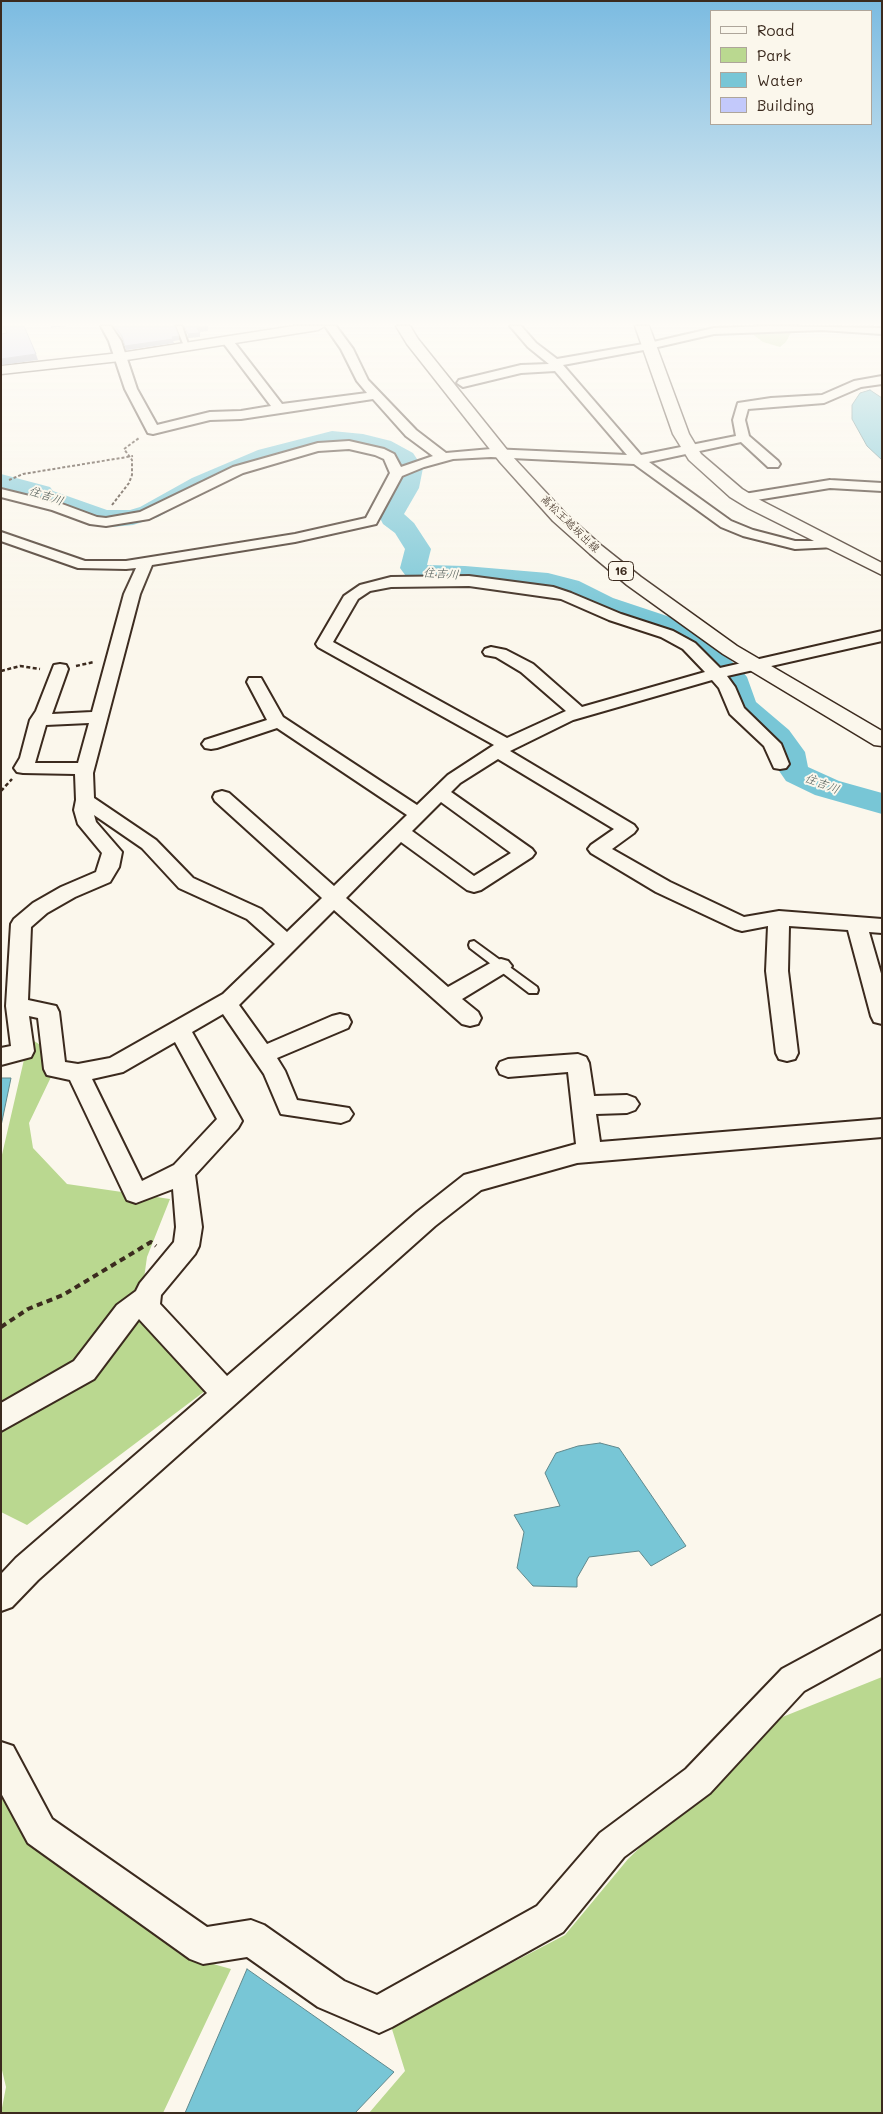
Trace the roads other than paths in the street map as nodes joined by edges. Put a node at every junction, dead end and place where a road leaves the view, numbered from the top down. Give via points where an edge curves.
1 (150, 425) edge
2 (175, 425) edge
3 (404, 425) edge
4 (479, 425) edge
5 (497, 425) edge
6 (608, 425) edge
7 (677, 425) edge
8 (740, 425) edge
9 (743, 438) junction
10 (690, 449) junction
11 (502, 454) junction
12 (521, 454) junction
13 (444, 457) junction
14 (638, 460) junction
15 (773, 464) dead end
16 (397, 473) junction
17 (882, 487) edge
18 (1, 493) edge
19 (744, 498) junction
20 (4, 539) edge
21 (830, 544) junction
22 (146, 563) junction
23 (882, 570) edge
24 (882, 636) edge
25 (491, 652) dead end
26 (772, 660) junction
27 (753, 664) junction
28 (60, 669) dead end
29 (724, 672) junction
30 (255, 682) dead end
31 (579, 713) junction
32 (99, 717) junction
33 (39, 720) junction
34 (279, 722) junction
35 (882, 725) edge
36 (882, 740) edge
37 (211, 744) dead end
38 (502, 748) junction
39 (780, 764) dead end
40 (86, 769) junction
41 (440, 793) junction
42 (222, 797) dead end
43 (85, 800) junction
44 (418, 814) junction
45 (400, 832) junction
46 (334, 898) junction
47 (780, 918) junction
48 (856, 924) junction
49 (882, 926) edge
50 (287, 944) junction
51 (474, 945) dead end
52 (501, 966) junction
53 (533, 990) dead end
54 (447, 998) junction
55 (226, 1002) junction
56 (17, 1006) junction
57 (882, 1016) edge
58 (470, 1018) dead end
59 (340, 1022) dead end
60 (179, 1028) junction
61 (787, 1053) dead end
62 (264, 1055) junction
63 (1, 1057) edge
64 (508, 1068) dead end
65 (78, 1073) junction
66 (627, 1104) dead end
67 (583, 1105) junction
68 (340, 1114) dead end
69 (882, 1128) edge
70 (589, 1152) junction
71 (182, 1172) junction
72 (147, 1298) junction
73 (226, 1394) junction
74 (1, 1418) edge
75 (1, 1596) edge
76 (882, 1631) edge
77 (1, 1758) edge

1 - 2 street via 153,430
3 - 13 street
4 - 11 main road, 高松王越坂出線 / 16
5 - 12 main road, 高松王越坂出線 / 16
6 - 14 street
7 - 10 main road
8 - 9 street
9 - 10 street
9 - 15 street
10 - 14 street
10 - 19 main road via 717,478
11 - 12 street
11 - 13 street
11 - 27 main road, 高松王越坂出線 / 16 via 559,517 634,582
12 - 14 street
12 - 26 main road, 高松王越坂出線 / 16 via 577,514 620,553 694,611
13 - 16 street
14 - 21 street via 726,524 795,545
16 - 18 street via 389,457 379,452 349,444 318,447 238,470 144,516 106,522
16 - 22 street via 371,521 295,538
17 - 19 street via 830,484
19 - 21 main road
20 - 22 street via 83,565
21 - 23 main road
22 - 32 street via 132,594
24 - 26 street
25 - 31 street via 500,653 527,668
26 - 27 street
26 - 35 main road, 高松王越坂出線 / 16
27 - 29 street
27 - 36 main road, 高松王越坂出線 / 16
28 - 33 street
29 - 31 street
29 - 38 street via 667,634 553,592 469,581 391,582 365,588 352,596 324,644
29 - 39 street via 736,710 772,744
30 - 34 street
31 - 38 street
32 - 33 street
32 - 40 street
33 - 40 street via 29,758 23,768
34 - 37 street
34 - 44 street
38 - 41 street via 454,779
38 - 47 street via 627,829 598,849 606,854 663,888 742,924
40 - 43 street
41 - 44 street
41 - 45 street via 525,853 474,885
42 - 46 street
43 - 50 street via 149,844 186,883 254,914
43 - 56 street via 83,810 87,824 112,852 109,867 103,877 40,908 21,924
44 - 45 street
45 - 46 street
46 - 50 street
46 - 54 street
47 - 48 street
47 - 61 street via 777,971
48 - 49 street
48 - 57 street
50 - 55 street
51 - 52 lane
52 - 53 lane
52 - 54 street
54 - 58 street
55 - 60 street
55 - 62 street
56 - 63 street via 23,1051
56 - 65 street via 48,1012 55,1069
59 - 62 street
60 - 65 street via 115,1066
60 - 71 street via 230,1121
62 - 68 street via 289,1108
64 - 67 street via 578,1063
65 - 71 street via 136,1193
66 - 67 street
67 - 70 street
69 - 70 street
70 - 73 street via 473,1182 426,1219
71 - 72 street via 189,1227 186,1246 149,1291
72 - 73 street via 146,1308
72 - 74 street via 126,1313 84,1370
73 - 75 street via 27,1569
76 - 77 street via 793,1680 698,1781 612,1845 550,1919 379,2014 331,1994 251,1938 203,1946 40,1831

